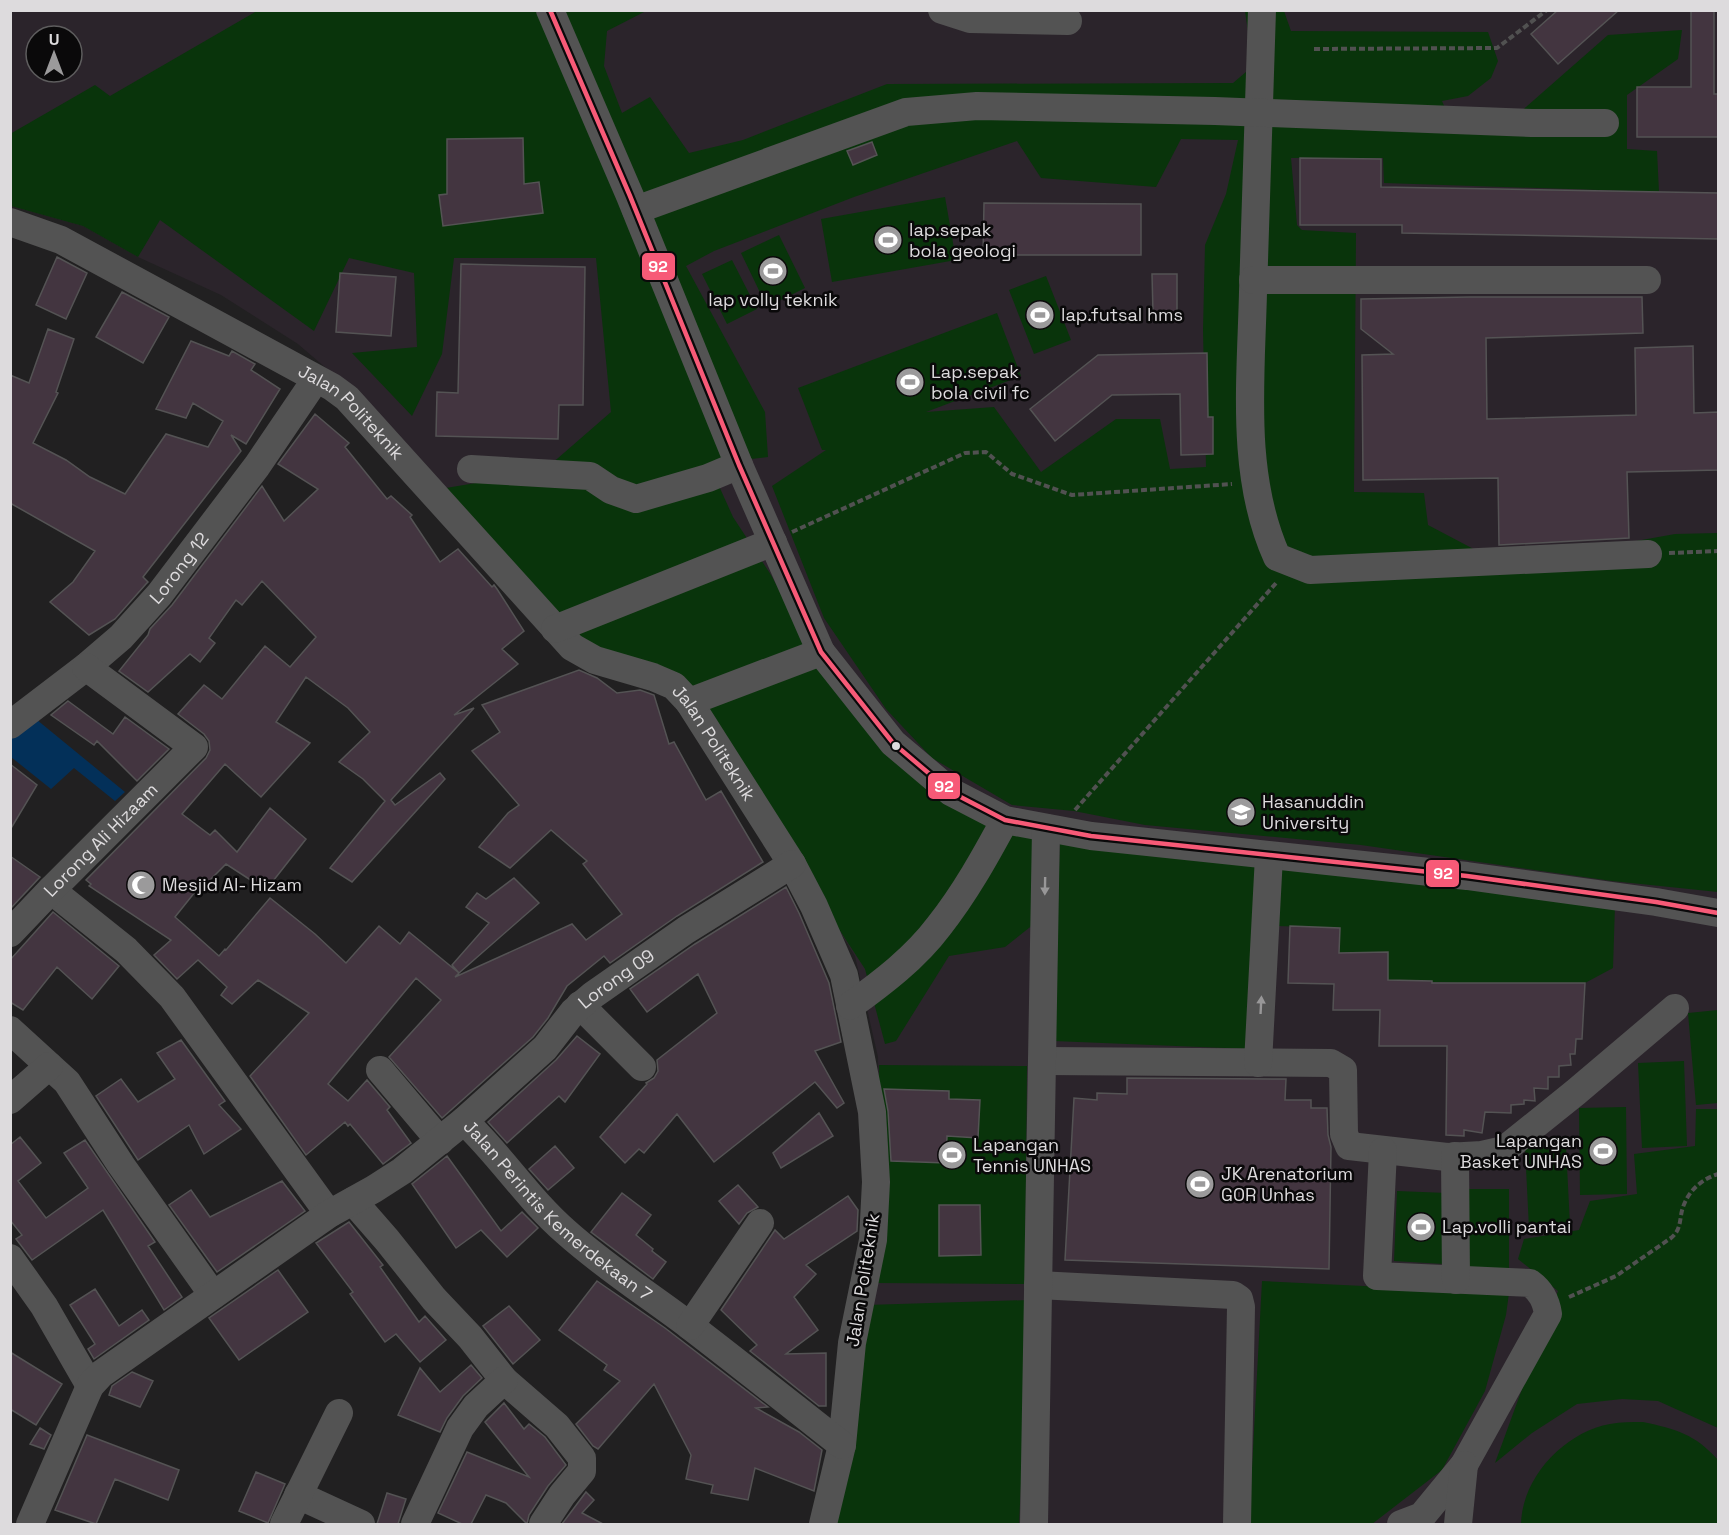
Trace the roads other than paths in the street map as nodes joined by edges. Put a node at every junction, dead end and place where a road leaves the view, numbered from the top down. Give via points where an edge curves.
1 (550, 10) edge
2 (942, 10) edge
3 (1262, 10) edge
4 (1068, 21) dead end
5 (1259, 112) junction
6 (1605, 123) dead end
7 (636, 210) junction
8 (10, 222) edge
9 (1253, 280) junction
10 (1647, 280) dead end
11 (316, 379) junction
12 (739, 465) junction
13 (471, 469) dead end
14 (772, 542) junction
15 (1648, 554) road end
16 (565, 624) junction
17 (821, 652) junction
18 (86, 667) junction
19 (690, 702) junction
20 (10, 725) edge
21 (1005, 820) junction
22 (1052, 829) junction
23 (1269, 856) junction
24 (792, 864) junction
25 (51, 890) junction
26 (1719, 914) edge
27 (10, 933) edge
28 (580, 1005) junction
29 (850, 1006) junction
30 (1675, 1008) dead end
31 (10, 1030) edge
32 (1042, 1061) junction
33 (1258, 1063) junction
34 (48, 1066) junction
35 (642, 1067) dead end
36 (380, 1070) dead end
37 (10, 1100) edge
38 (464, 1121) junction
39 (440, 1141) junction
40 (1383, 1151) junction
41 (1455, 1156) junction
42 (341, 1208) junction
43 (760, 1223) dead end
44 (10, 1258) edge
45 (1456, 1280) junction
46 (1038, 1285) junction
47 (213, 1295) junction
48 (690, 1326) junction
49 (504, 1380) junction
50 (90, 1386) junction
51 (339, 1413) dead end
52 (842, 1445) junction
53 (1464, 1465) junction
54 (298, 1495) junction
55 (30, 1524) edge
56 (284, 1524) edge
57 (361, 1524) edge
58 (416, 1524) edge
59 (543, 1524) edge
60 (823, 1524) edge
61 (1034, 1524) edge
62 (1237, 1524) edge
63 (1401, 1524) edge
64 (1458, 1524) edge

1 - 7 street
2 - 4 street via 969,19
3 - 5 street
5 - 6 street
5 - 7 street via 977,106 906,112
5 - 9 street
7 - 12 street
8 - 11 street, Jalan Politeknik via 62,240
9 - 10 street
9 - 15 street via 1250,401 1254,482 1265,530 1277,556 1310,570
11 - 16 street, Jalan Politeknik via 347,398
11 - 18 street, Lorong 12 via 257,466 159,595 121,637
12 - 13 street via 636,499 611,490 590,476
12 - 14 street
14 - 16 street
14 - 17 street
16 - 19 street, Jalan Politeknik via 572,647 587,656 674,686
17 - 19 street
17 - 21 street via 893,742 951,792
18 - 20 street, Lorong 12
18 - 25 street, Lorong Ali Hizaam via 194,747
19 - 24 street, Jalan Politeknik
21 - 22 street
21 - 29 street via 973,879 938,928 894,972
22 - 23 street
22 -> 32 street
23 - 26 street via 1479,878
33 -> 23 street
24 - 28 street, Lorong 09 via 686,930
24 - 29 street, Jalan Politeknik via 844,975
25 - 27 street, Lorong Ali Hizaam
25 - 42 street via 126,950 172,997
28 - 35 street
28 - 38 street, Lorong 09 via 545,1048
29 - 52 street, Jalan Politeknik via 872,1112 876,1182 873,1240 852,1343
30 - 41 street via 1504,1150
31 - 34 street
32 - 33 street
32 - 46 street
33 - 40 street via 1338,1066 1343,1070 1346,1141 1349,1146
34 - 37 street
34 - 47 street via 67,1082
36 - 39 street
38 - 39 street, Jalan Perintis Kemerdekaan 7
38 - 48 street, Jalan Perintis Kemerdekaan 7 via 565,1231
39 - 42 street, Jalan Perintis Kemerdekaan 7 via 402,1171
40 - 41 street
40 - 45 street via 1377,1276
41 - 45 street
42 - 47 street, Jalan Perintis Kemerdekaan 7
42 - 49 street via 387,1240
43 - 48 street
44 - 50 street via 44,1306
45 - 53 street via 1530,1283 1539,1289 1548,1314
46 - 61 street
46 - 62 street via 1233,1295 1239,1299
47 - 50 street, Jalan Perintis Kemerdekaan 7 via 113,1365
48 - 52 street, Jalan Perintis Kemerdekaan 7
49 - 58 street via 476,1406 460,1428
49 - 59 street via 557,1426 582,1458 582,1471
50 - 55 street
51 - 54 street
52 - 60 street, Jalan Politeknik
53 - 63 street via 1422,1516
53 - 64 street
54 - 56 street
54 - 57 street

